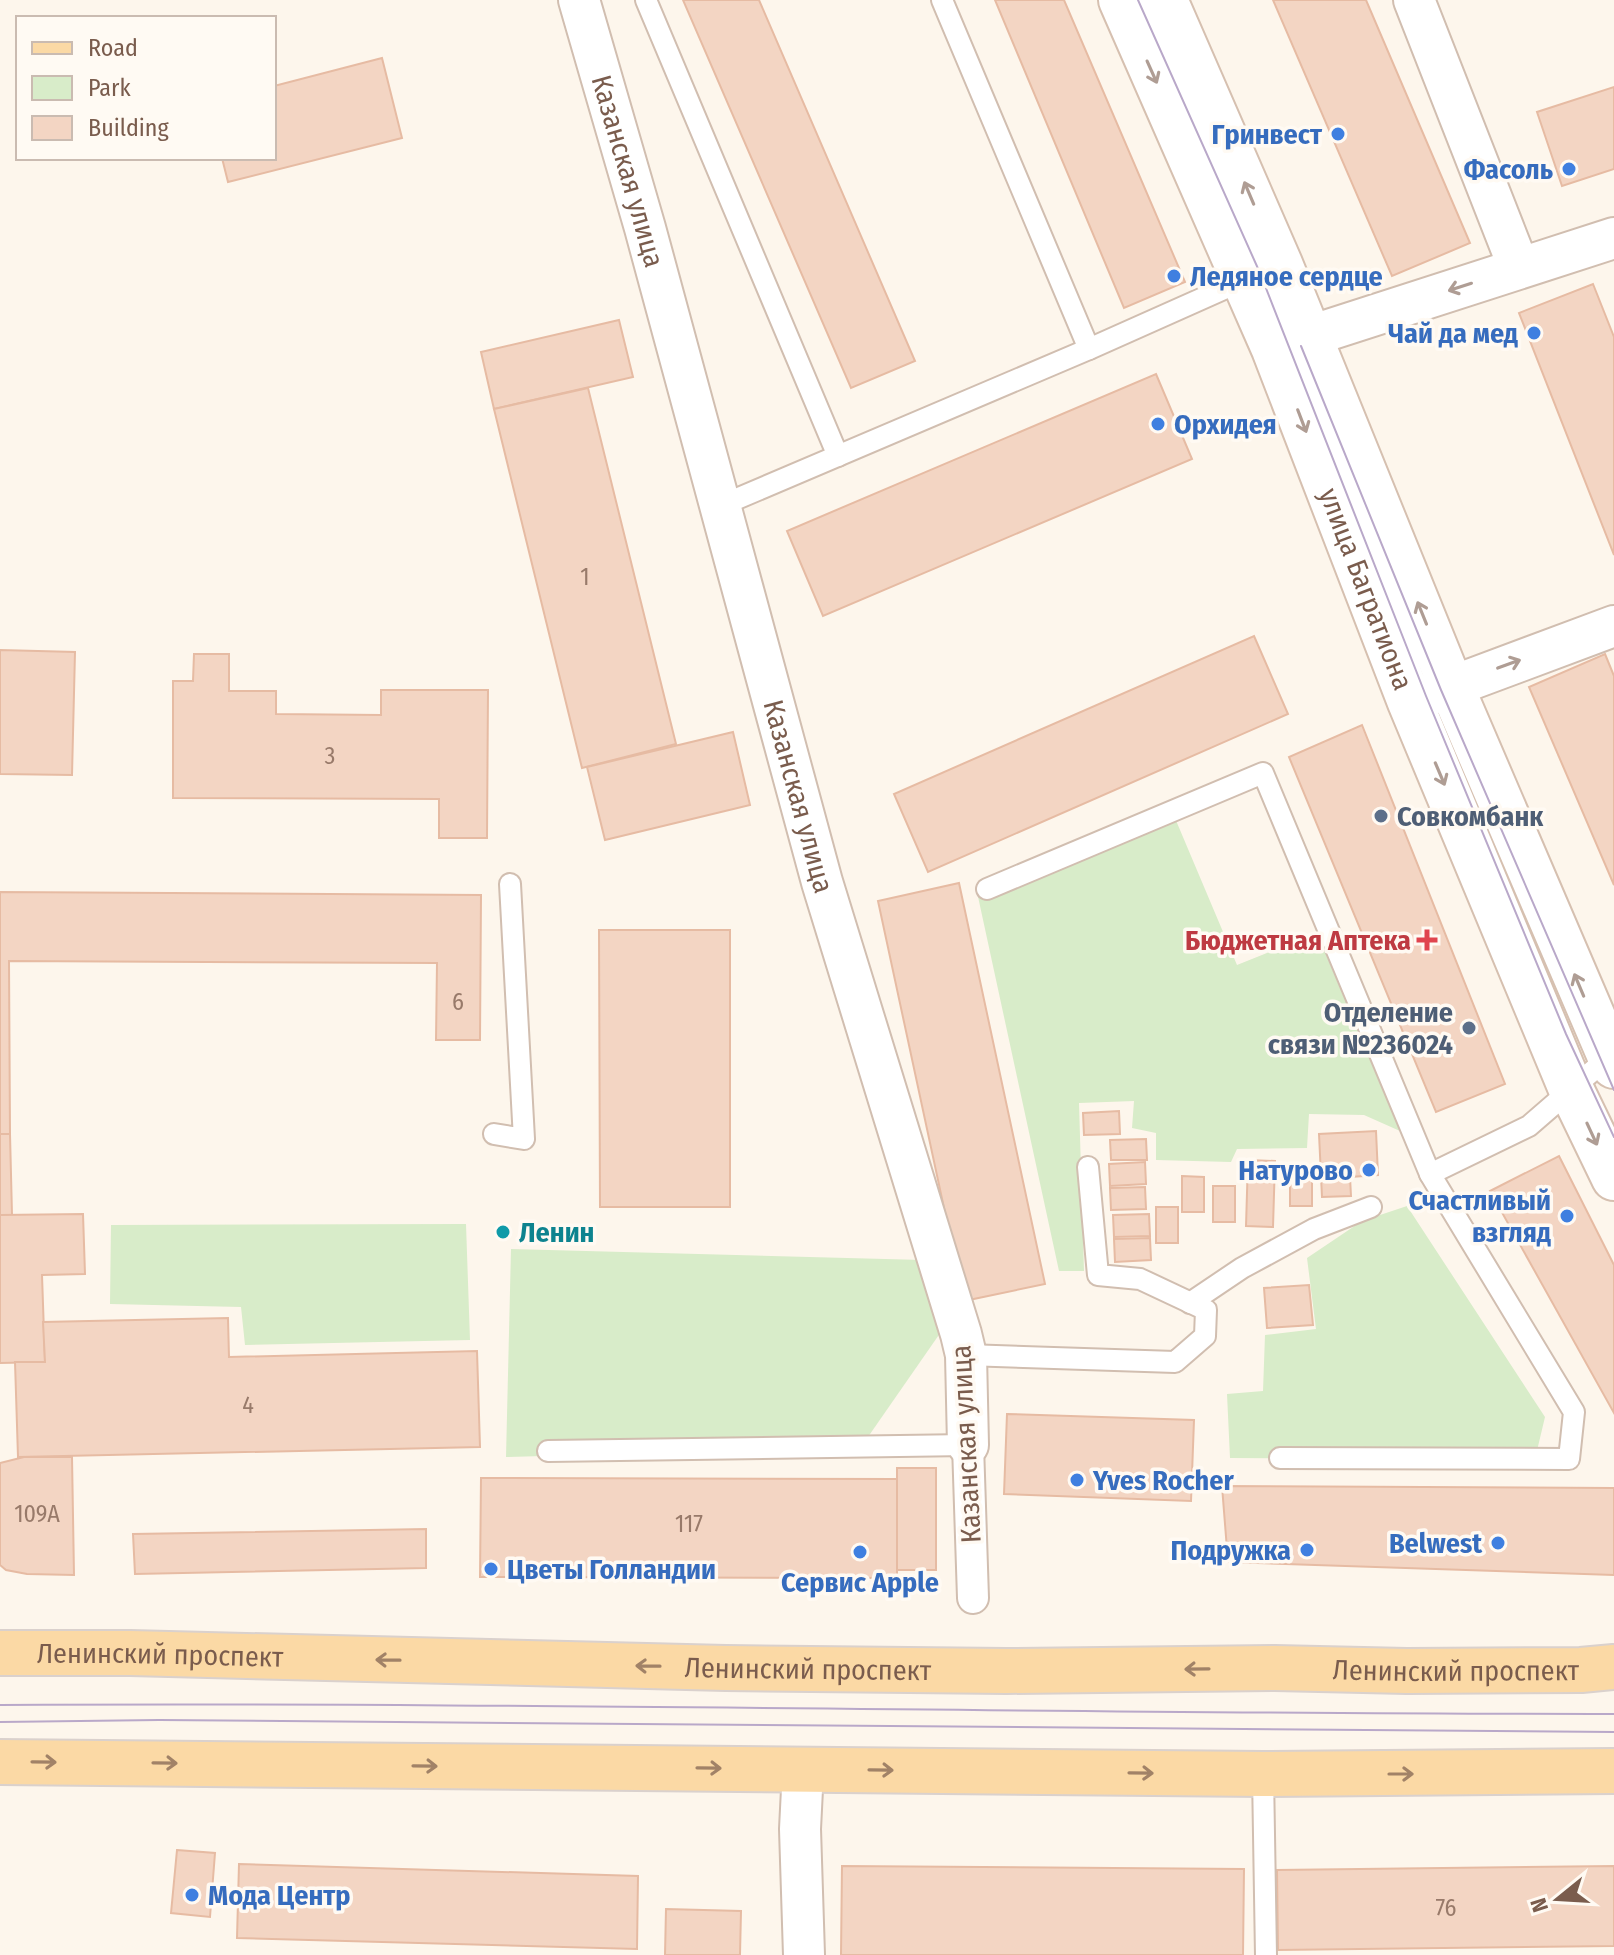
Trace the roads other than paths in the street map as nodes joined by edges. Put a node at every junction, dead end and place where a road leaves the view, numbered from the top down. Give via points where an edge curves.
1 (579, 0) edge
2 (646, 0) edge
3 (942, 0) edge
4 (1121, 0) edge
5 (1165, 0) edge
6 (1414, 0) edge
7 (1614, 238) edge
8 (1519, 268) junction
9 (1262, 272) junction
10 (1291, 342) junction
11 (1089, 349) junction
12 (838, 456) junction
13 (720, 506) junction
14 (1614, 626) edge
15 (1451, 686) junction
16 (1410, 702) junction
17 (510, 884) dead end
18 (987, 889) dead end
19 (1612, 1059) edge
20 (1571, 1089) junction
21 (494, 1134) dead end
22 (1088, 1167) dead end
23 (1430, 1174) junction
24 (1614, 1178) edge
25 (1371, 1207) dead end
26 (1190, 1303) junction
27 (966, 1355) junction
28 (968, 1445) junction
29 (548, 1451) dead end
30 (1280, 1458) dead end
31 (973, 1598) dead end
32 (0, 1653) edge
33 (1614, 1667) edge
34 (0, 1762) edge
35 (803, 1769) junction
36 (1614, 1771) edge
37 (1263, 1774) junction
38 (804, 1955) edge
39 (1266, 1955) edge

1 - 13 street, Казанская улица
2 - 12 lane
3 - 11 lane
4 -> 9 main road, улица Багратиона
9 -> 5 main road, улица Багратиона
6 - 8 street
7 - 8 street
8 -> 10 street
9 - 10 main road, улица Багратиона
9 - 11 lane
15 -> 10 main road, улица Багратиона
10 -> 16 main road, улица Багратиона
11 - 12 lane
12 - 13 lane
13 - 27 street, Казанская улица via 822,882
15 -> 14 street
15 - 16 street
19 -> 15 main road, улица Багратиона
16 -> 20 main road, улица Багратиона
17 - 21 lane via 524,1139
18 - 23 lane via 1263,773
19 - 20 lane
20 - 23 lane via 1529,1126
20 -> 24 main road, улица Багратиона
22 - 26 lane via 1098,1275 1140,1279
23 - 30 lane via 1574,1412 1569,1459
25 - 26 lane via 1314,1229
26 - 27 lane via 1206,1310 1205,1336 1175,1362
27 - 28 street, Казанская улица
28 - 29 lane
28 - 31 street, Казанская улица
33 -> 32 main road, Ленинский проспект via 992,1671
34 -> 35 main road
35 -> 37 main road
35 - 38 street
37 -> 36 main road
37 - 39 lane

